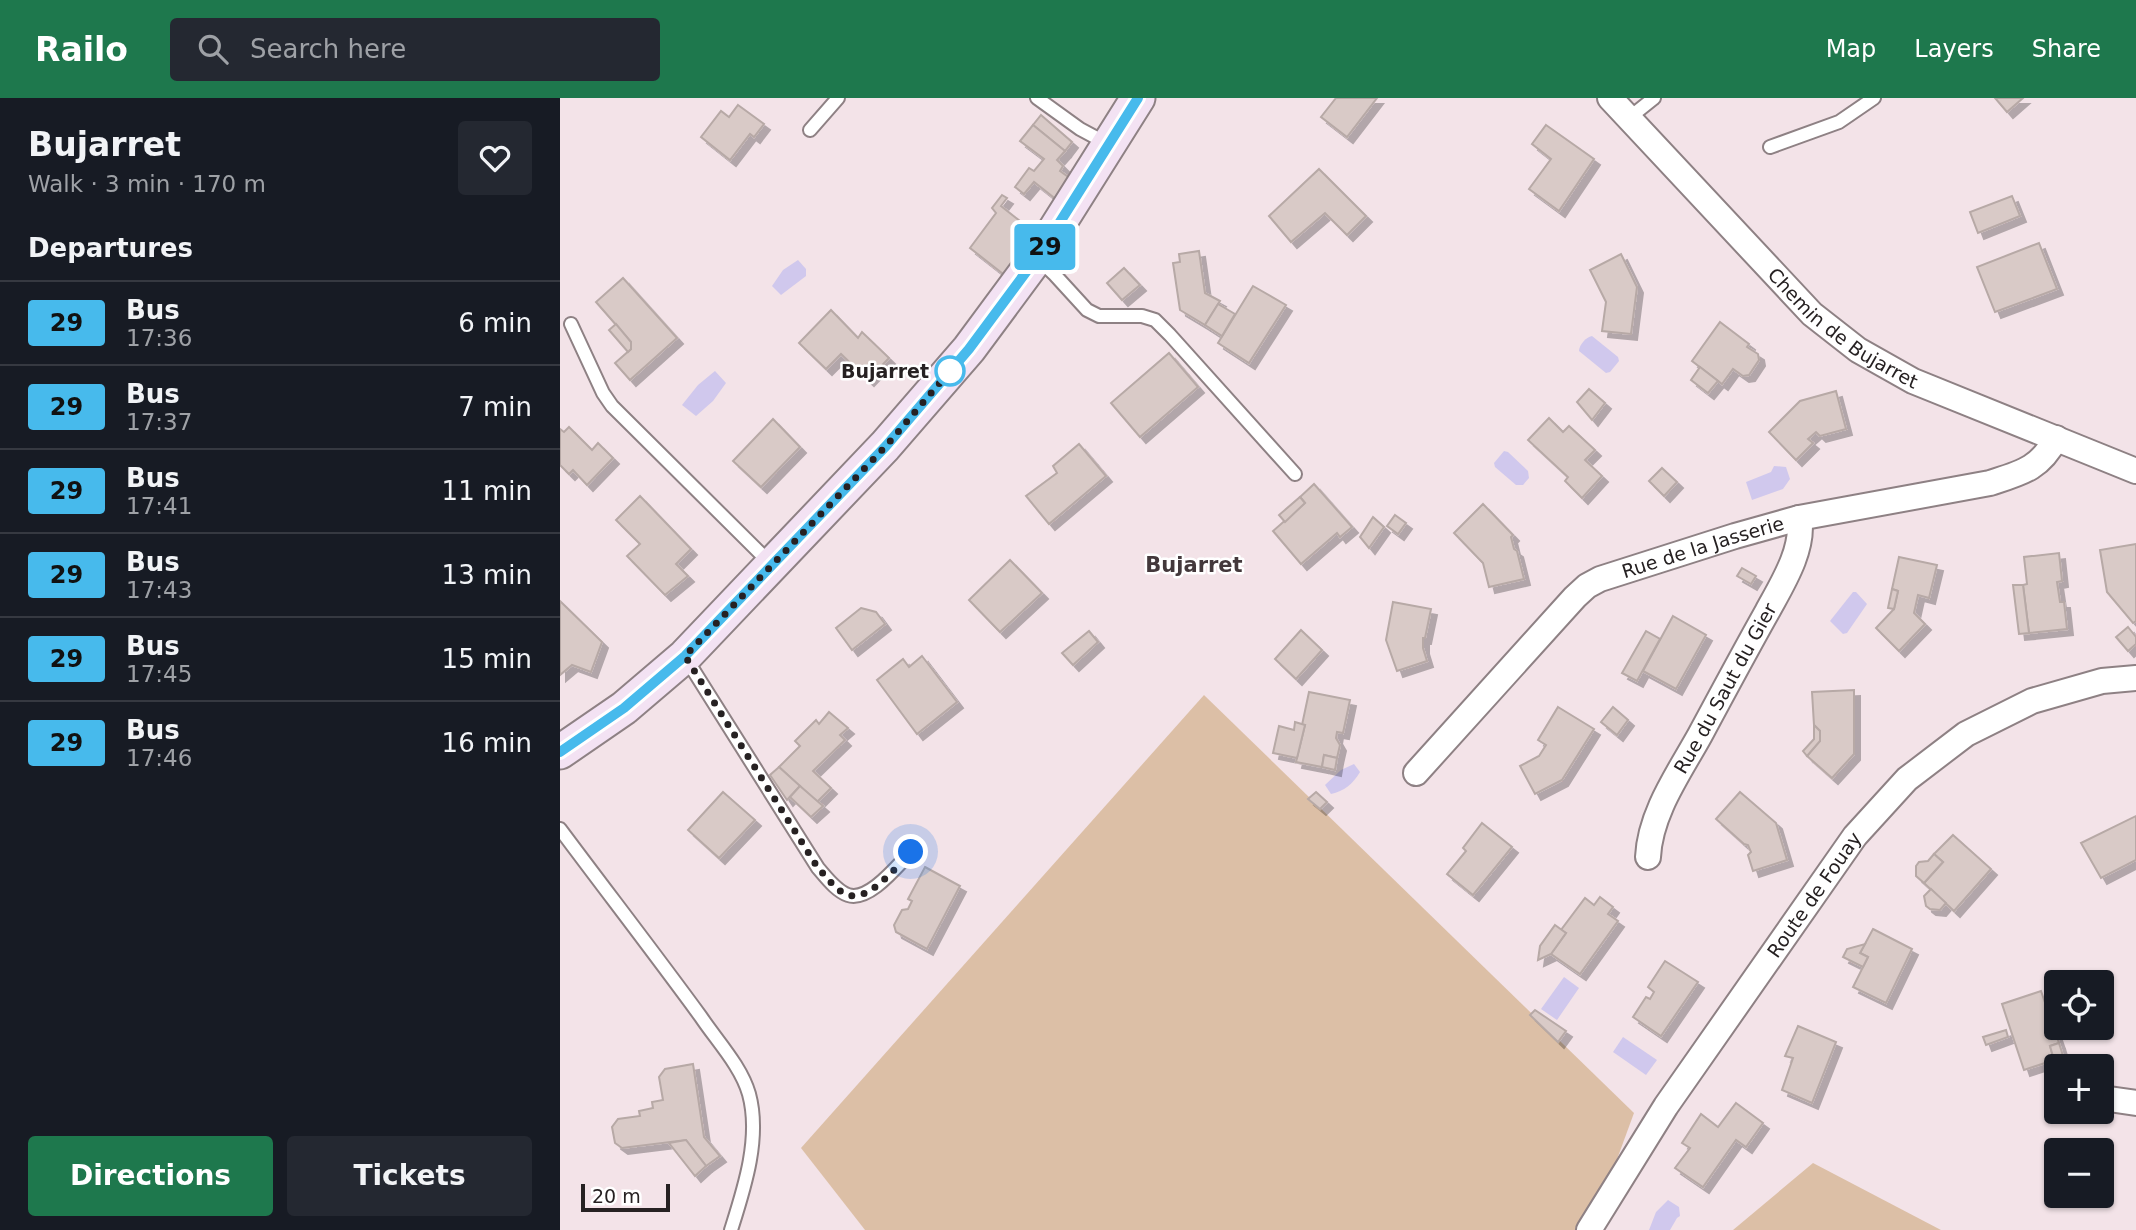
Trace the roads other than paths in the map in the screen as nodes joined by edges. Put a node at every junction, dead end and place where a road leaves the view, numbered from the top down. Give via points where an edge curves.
1 (838, 98) edge
2 (1037, 98) edge
3 (1138, 98) edge
4 (1610, 98) edge
5 (1654, 98) edge
6 (1874, 98) edge
7 (1629, 118) junction
8 (810, 130) dead end
9 (1109, 145) junction
10 (1770, 147) dead end
11 (1037, 258) junction
12 (571, 324) dead end
13 (2056, 438) junction
14 (2136, 471) edge
15 (1295, 474) dead end
16 (1799, 518) junction
17 (773, 566) junction
18 (685, 656) junction
19 (2136, 678) edge
20 (560, 751) edge
21 (1416, 773) dead end
22 (560, 829) edge
23 (911, 852) dead end
24 (1648, 857) dead end
25 (2114, 1099) edge
26 (2136, 1102) edge
27 (731, 1230) edge
28 (1590, 1230) edge

1 - 8 lane
2 - 9 lane
3 - 9 main road
4 - 7 street, Chemin de Bujarret
5 - 7 lane
6 - 10 lane via 1839,122
7 - 13 street, Chemin de Bujarret via 1812,314 1858,350 1913,380
9 - 11 main road
11 - 15 lane via 1087,310 1099,316 1155,320
11 - 17 main road via 969,349 886,446
12 - 17 lane via 612,406
13 - 14 street, Chemin de Bujarret
13 - 16 street, Rue de la Jasserie via 2043,460 2016,475
16 - 21 street, Rue de la Jasserie via 1587,586
16 - 24 street, Rue du Saut du Gier via 1801,538 1796,552 1664,801 1649,839
17 - 18 main road
18 - 20 main road via 624,708
18 - 23 lane via 818,868 834,886 847,895 860,896
19 - 28 street, Route de Fouay via 2102,681 2032,701 1966,734 1907,779 1855,836 1666,1106
22 - 27 lane via 672,977 748,1092 752,1113 747,1173
25 - 26 street

